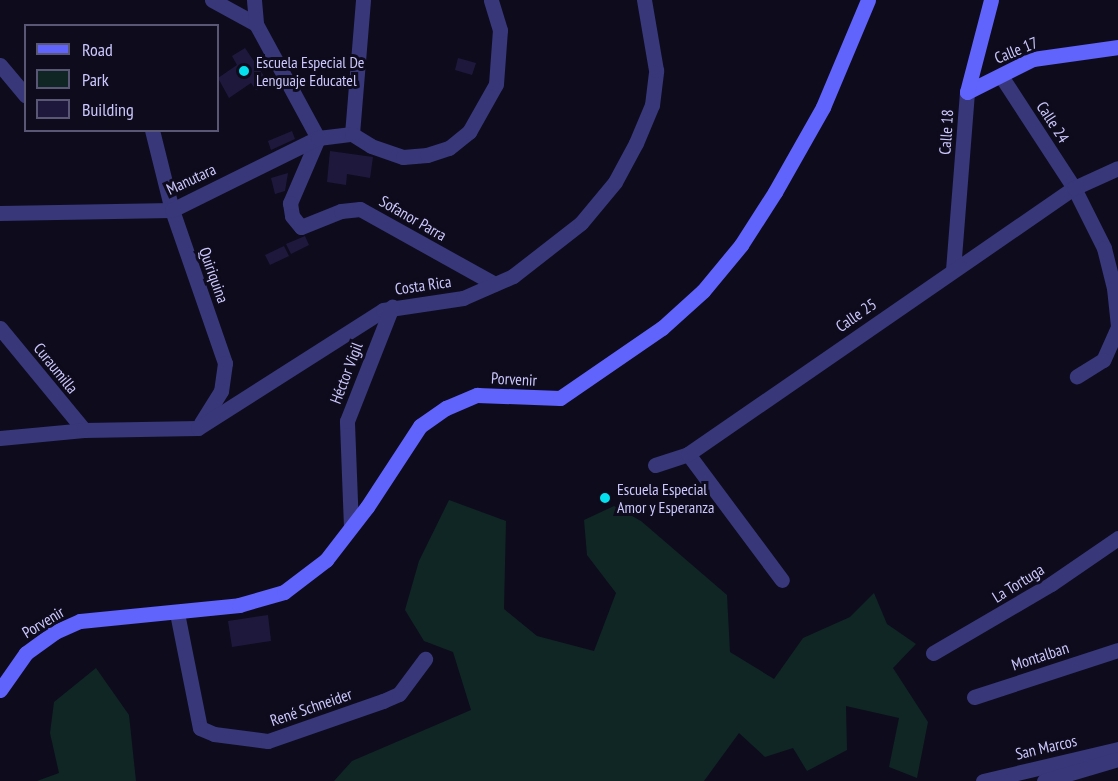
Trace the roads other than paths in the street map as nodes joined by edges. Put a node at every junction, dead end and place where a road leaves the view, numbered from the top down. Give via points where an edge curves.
1 (212, 0) edge
2 (254, 0) edge
3 (363, 0) edge
4 (491, 0) edge
5 (644, 0) edge
6 (868, 0) edge
7 (992, 0) edge
8 (256, 24) junction
9 (1118, 47) edge
10 (0, 65) edge
11 (1001, 76) junction
12 (967, 92) junction
13 (24, 94) edge
14 (152, 132) edge
15 (352, 134) junction
16 (318, 138) junction
17 (1118, 168) edge
18 (1074, 188) junction
19 (172, 210) junction
20 (0, 213) edge
21 (953, 270) junction
22 (495, 285) junction
23 (392, 307) junction
24 (0, 328) edge
25 (1111, 362) edge
26 (1077, 376) dead end
27 (198, 428) junction
28 (84, 430) junction
29 (0, 438) edge
30 (688, 454) junction
31 (656, 465) dead end
32 (351, 527) junction
33 (1118, 538) edge
34 (783, 580) dead end
35 (177, 613) junction
36 (1118, 650) edge
37 (933, 653) dead end
38 (425, 659) dead end
39 (0, 690) edge
40 (974, 697) dead end
41 (1118, 749) edge
42 (1118, 759) edge
43 (982, 781) edge
44 (1044, 781) edge

1 - 8 street
2 - 8 street
3 - 15 street
4 - 15 street via 500,30 496,84 469,132 449,148 403,157 371,146
5 - 22 street, Costa Rica via 656,70 652,105 636,143 615,182 581,223 513,276
6 - 32 street, Porvenir via 823,107 741,245 703,291 620,361 560,398 477,395 446,408 420,426
7 - 12 street, Calle 18
8 - 16 street
9 - 11 street, Calle 17 via 1033,59
10 - 13 street
11 - 12 street, Calle 17
11 - 18 street, Calle 24
12 - 21 street, Calle 18
14 - 19 street, Quiriquina
15 - 16 street, Manutara
16 - 19 street, Manutara
16 - 22 street, Sofanor Parra via 290,203 292,216 301,227 360,208
17 - 18 street, Calle 25
18 - 21 street, Calle 25
18 - 25 street, Calle 24 via 1104,248 1114,288 1118,327
19 - 20 street, Manutara
19 - 27 street, Quiriquina via 225,363 221,391
21 - 30 street, Calle 25
22 - 23 street, Costa Rica via 463,298
23 - 27 street, Costa Rica via 363,321
23 - 32 street, Héctor Vigil via 347,421
24 - 28 street, Curaumilla
25 - 26 street
27 - 28 street
28 - 29 street
30 - 31 street, Calle 25
30 - 34 street
32 - 35 street, Porvenir via 326,560 284,592 239,605
33 - 37 street, La Tortuga via 1051,584
35 - 38 street, René Schneider via 200,728 214,734 268,741 372,705 399,694
35 - 39 street, Porvenir via 93,617 67,626 26,653
36 - 40 street, Montalban
41 - 43 street, San Marcos
42 - 44 street

